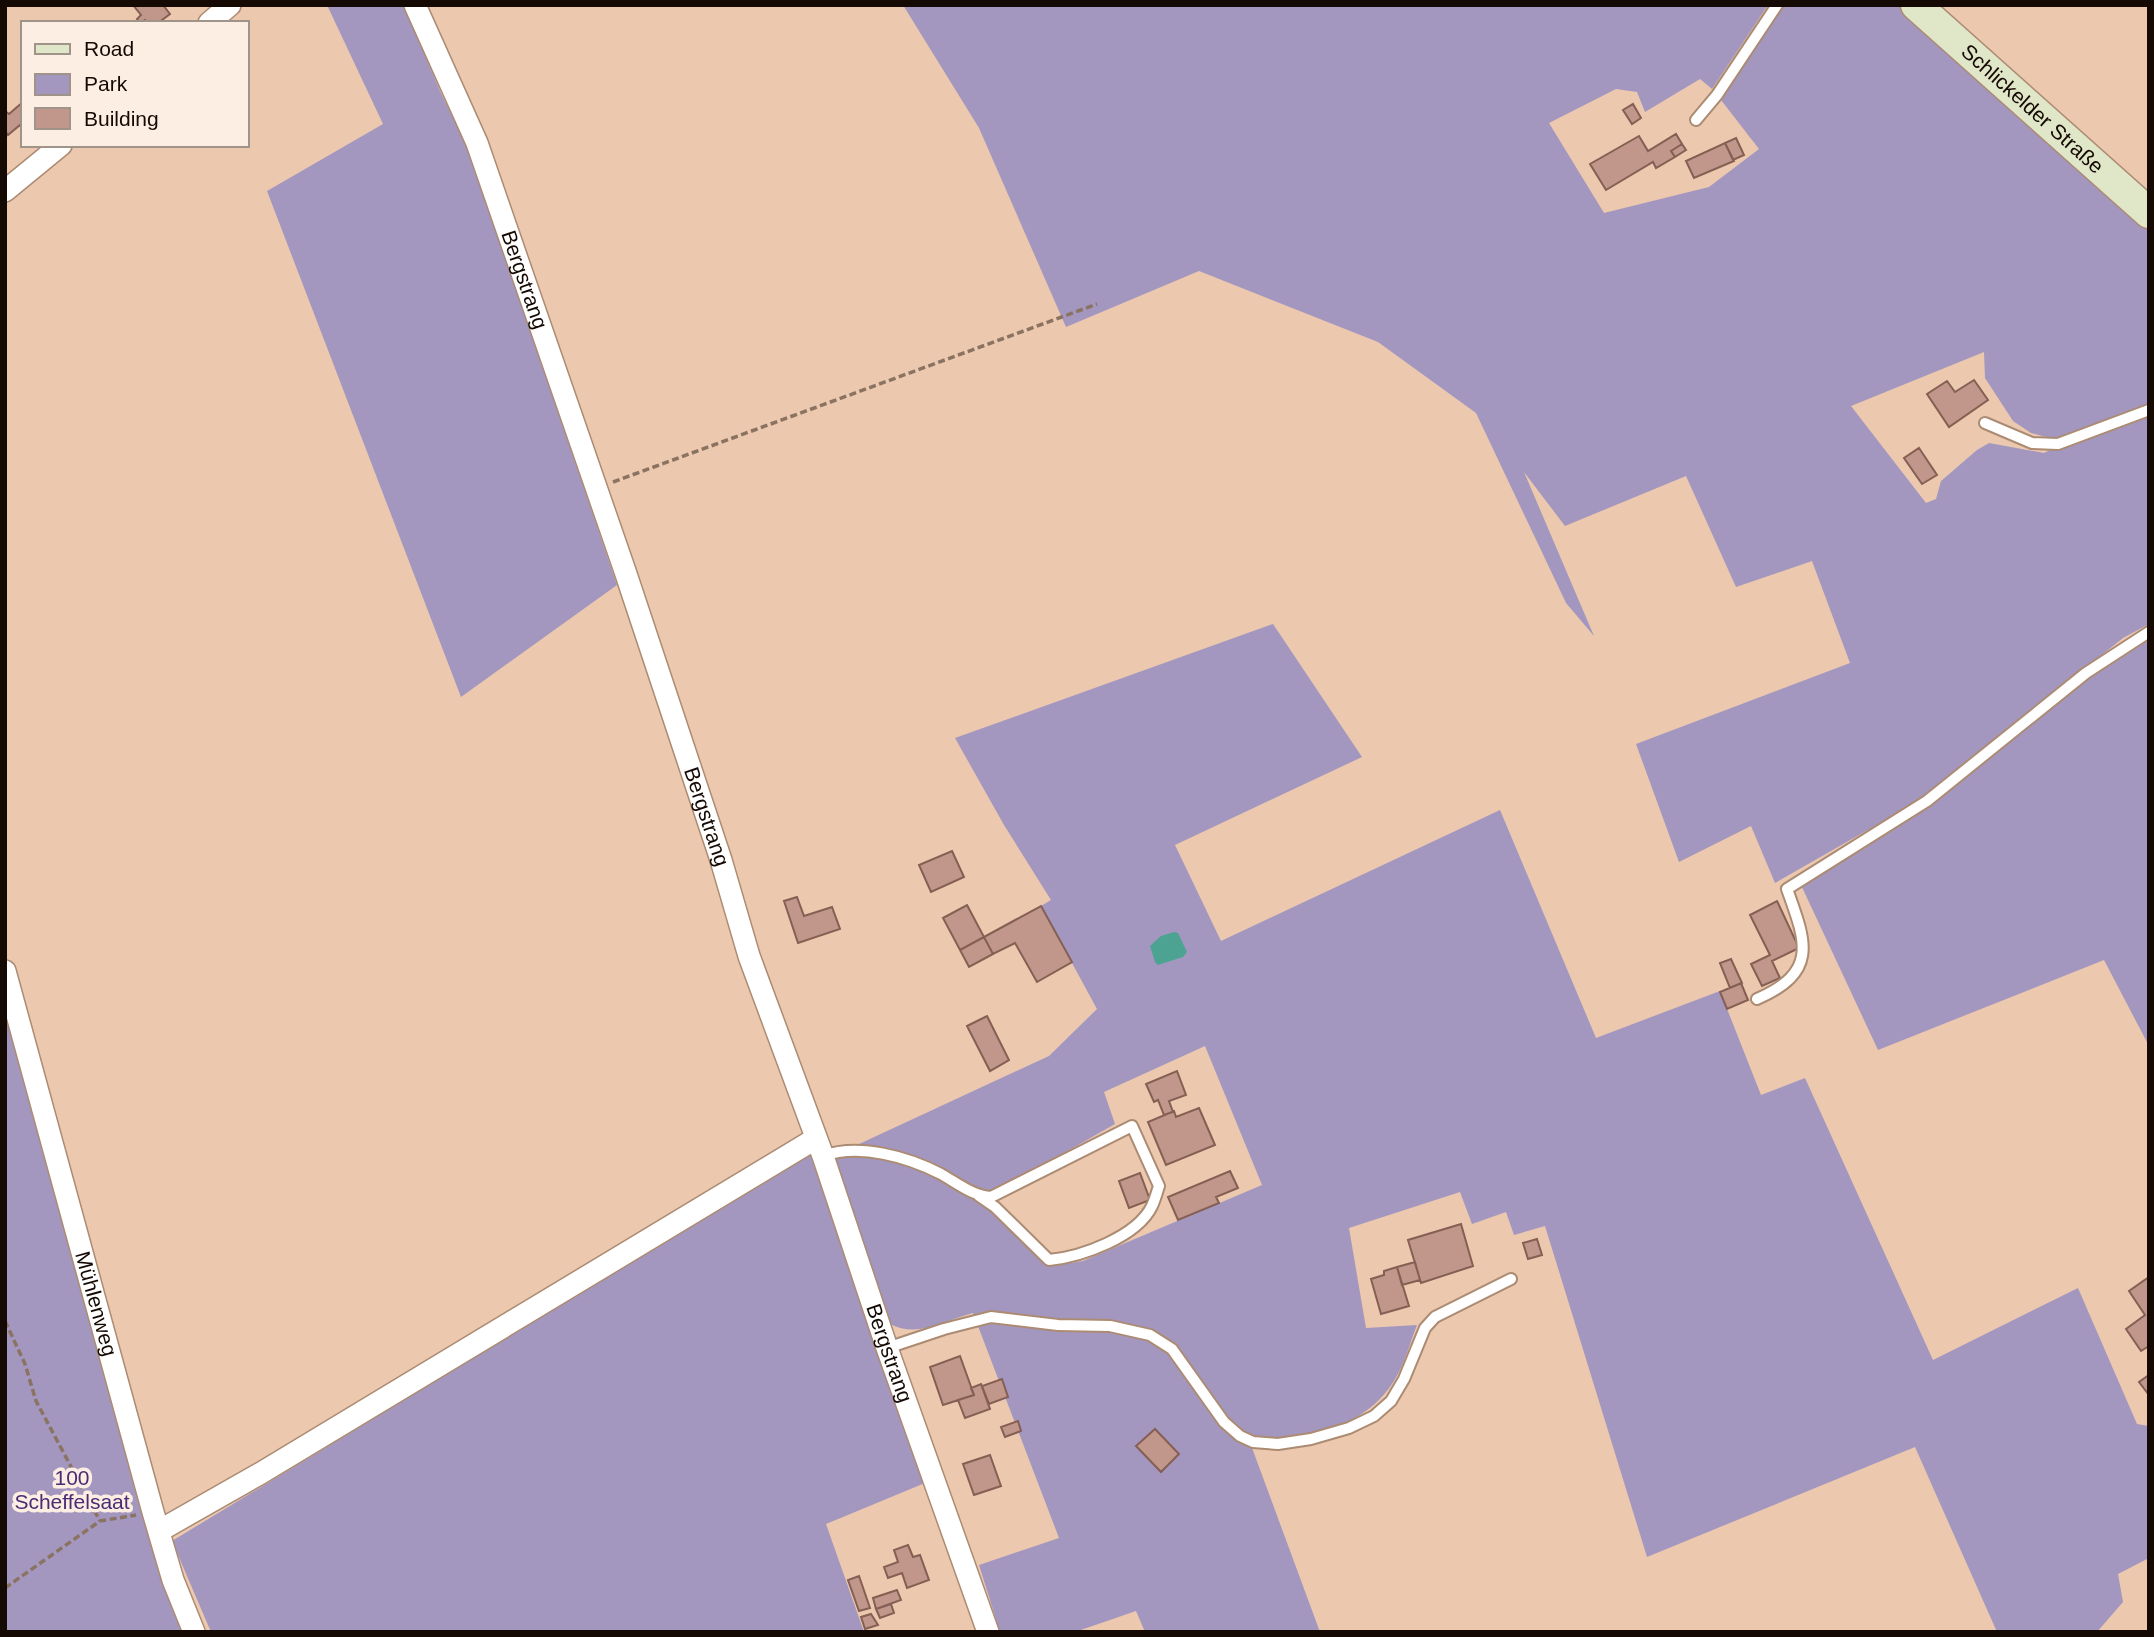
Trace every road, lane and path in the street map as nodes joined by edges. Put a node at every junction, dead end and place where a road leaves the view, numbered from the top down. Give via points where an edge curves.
1 (230, 5) edge
2 (415, 5) edge
3 (1777, 5) edge
4 (1916, 5) edge
5 (211, 21) edge
6 (1696, 120) dead end
7 (59, 147) edge
8 (5, 191) edge
9 (2149, 213) edge
10 (1097, 304) dead end
11 (2149, 410) edge
12 (1985, 423) dead end
13 (595, 490) junction
14 (2149, 632) edge
15 (5, 971) edge
16 (1757, 999) dead end
17 (819, 1148) junction
18 (979, 1196) junction
19 (1511, 1279) dead end
20 (5, 1321) edge
21 (887, 1348) junction
22 (100, 1521) junction
23 (156, 1521) junction
24 (5, 1579) edge
25 (7, 1586) edge
26 (194, 1632) edge
27 (988, 1632) edge

1 - 5 street
2 - 13 street, Bergstrang via 477,143
3 - 6 lane
4 - 9 main road, Schlickelder Straße
7 - 8 street
10 - 13 path
11 - 12 lane via 2046,445
13 - 17 street, Bergstrang via 721,860 749,957
14 - 16 lane via 2086,673 1927,801 1787,889 1801,926 1801,963 1780,989
15 - 23 street, Mühlenweg
17 - 18 lane via 898,1158 930,1168
17 - 21 street, Bergstrang
17 - 23 street via 239,1486
18 - 18 lane via 1007,1190 1132,1126 1159,1186 1152,1208 1135,1226 1082,1254 1049,1261
19 - 21 lane via 1434,1317 1391,1401 1374,1416 1349,1428 1278,1444 1240,1436 1224,1422 1171,1349 1150,1335 1110,1326 991,1317
20 - 22 path via 36,1401
21 - 27 street, Bergstrang
22 - 23 path
22 - 25 path
23 - 26 street, Mühlenweg
24 - 25 path

